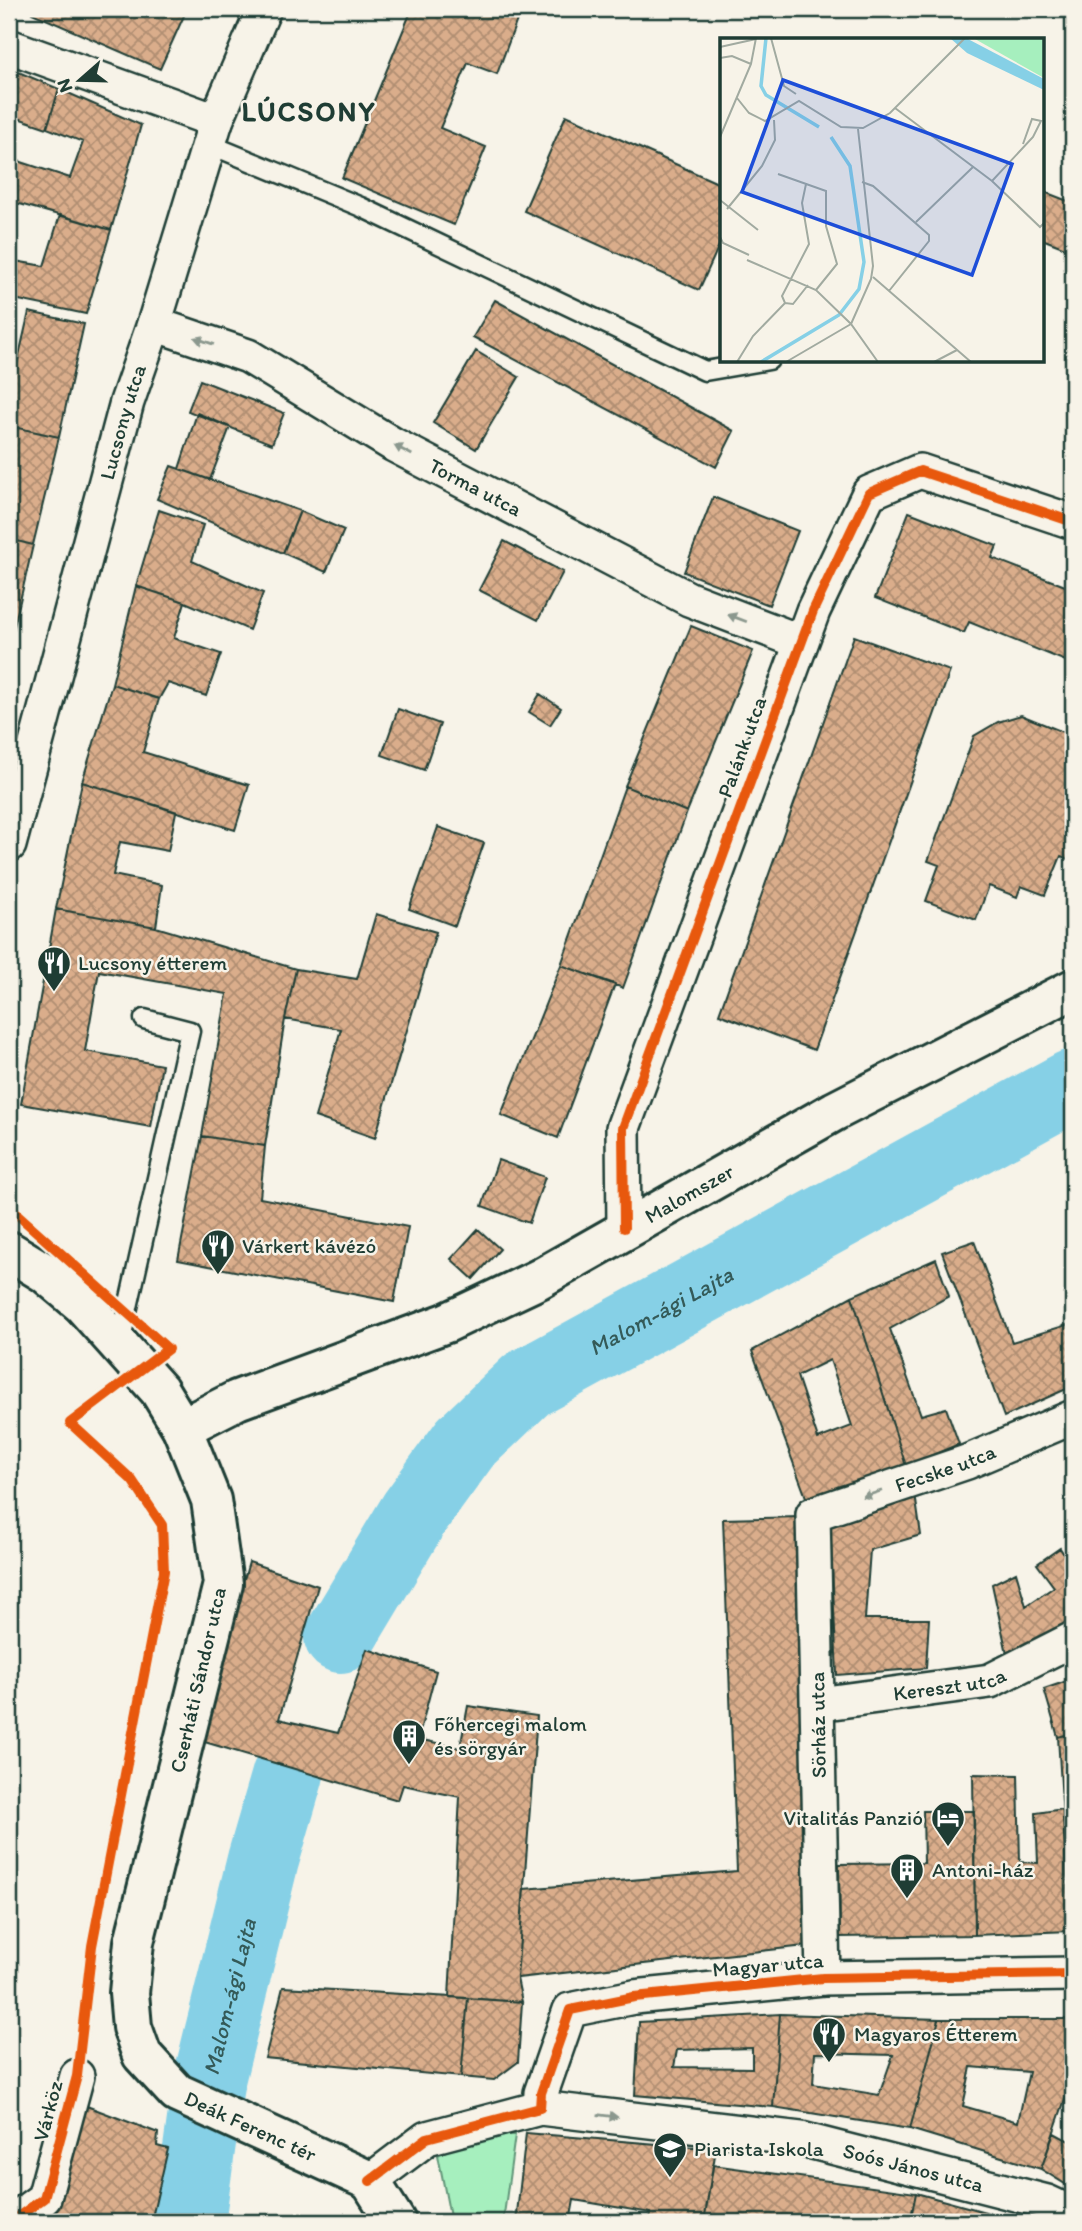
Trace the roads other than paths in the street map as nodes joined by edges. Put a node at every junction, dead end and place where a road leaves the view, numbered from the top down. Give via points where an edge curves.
1 (264, 9) edge
2 (9, 47) edge
3 (212, 132) junction
4 (154, 324) junction
5 (757, 362) edge
6 (1073, 522) edge
7 (801, 642) junction
8 (9, 845) edge
9 (1073, 989) edge
10 (144, 1019) dead end
11 (624, 1228) junction
12 (9, 1251) edge
13 (120, 1343) junction
14 (1073, 1417) edge
15 (182, 1428) junction
16 (813, 1514) joint
17 (1073, 1639) edge
18 (818, 1703) junction
19 (1073, 1974) edge
20 (823, 1978) junction
21 (142, 2055) joint
22 (77, 2076) dead end
23 (540, 2108) junction
24 (370, 2181) junction
25 (1056, 2213) edge
26 (11, 2222) edge
27 (396, 2222) edge

1 - 3 street, Lucsony utca
2 - 3 street
3 - 4 street, Lucsony utca
3 - 5 lane via 705,371
7 -> 4 street, Torma utca via 677,593 394,445 248,356
4 - 8 street, Lucsony utca via 127,402
6 - 7 street, Palánk utca via 920,471 869,494
7 - 11 street, Palánk utca via 623,1128
9 - 11 main road, Malomszer via 835,1111
10 - 13 lane via 190,1031
11 - 15 main road, Malomszer via 539,1279 446,1323 237,1400
12 - 13 main road, Cserháti Sándor utca via 55,1281
13 - 15 main road, Cserháti Sándor utca via 159,1390
14 -> 16 street, Fecske utca via 967,1462
15 - 21 main road, Cserháti Sándor utca via 211,1500 223,1584 134,1942 132,2027
16 - 18 street, Sörház utca
17 - 18 street, Kereszt utca via 990,1681
18 - 20 street, Sörház utca
19 - 20 street, Magyar utca
20 - 23 street, Magyar utca via 634,1997 570,2010
21 - 24 main road, Deák Ferenc tér via 177,2093
22 - 26 street, Várköz via 44,2198
23 - 24 street via 427,2138
23 -> 25 street, Soós János utca via 802,2139
24 - 27 main road

